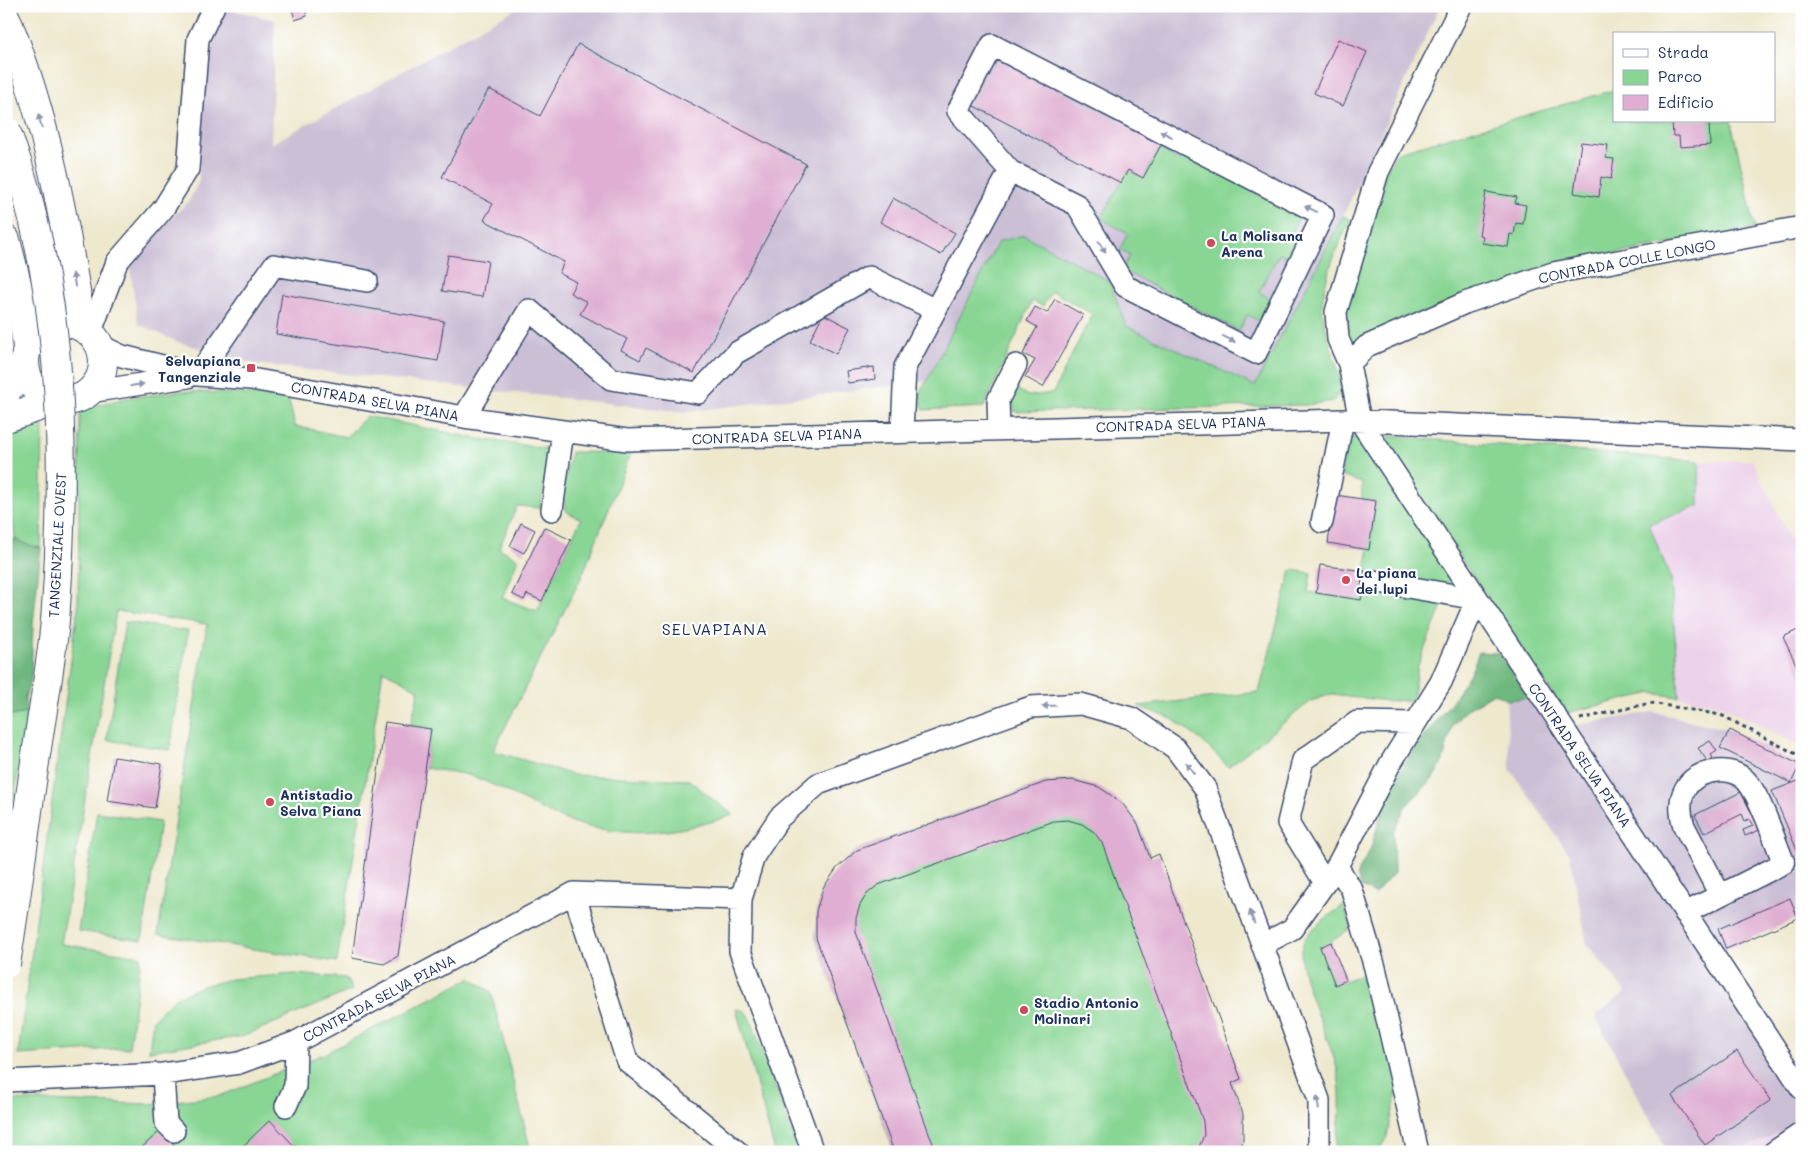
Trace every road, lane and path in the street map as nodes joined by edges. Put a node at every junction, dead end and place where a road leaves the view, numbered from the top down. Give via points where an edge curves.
1 (214, 6) edge
2 (1460, 6) edge
3 (6, 18) edge
4 (6, 130) edge
5 (1010, 171) junction
6 (1802, 227) edge
7 (6, 240) edge
8 (367, 281) dead end
9 (935, 310) junction
10 (90, 336) junction
11 (26, 355) junction
12 (1350, 364) junction
13 (1016, 365) dead end
14 (198, 375) junction
15 (89, 392) junction
16 (6, 393) edge
17 (57, 401) junction
18 (464, 417) junction
19 (6, 418) edge
20 (1351, 420) junction
21 (999, 430) junction
22 (563, 431) junction
23 (902, 432) junction
24 (1802, 440) edge
25 (552, 510) dead end
26 (1322, 522) dead end
27 (1373, 581) dead end
28 (1477, 599) junction
29 (1415, 723) junction
30 (1559, 724) junction
31 (1802, 757) edge
32 (1331, 874) junction
33 (574, 893) junction
34 (1720, 895) junction
35 (741, 900) junction
36 (1685, 913) junction
37 (1262, 945) junction
38 (6, 964) edge
39 (296, 1042) junction
40 (163, 1074) junction
41 (6, 1080) edge
42 (1802, 1088) edge
43 (286, 1106) dead end
44 (1411, 1126) junction
45 (174, 1131) dead end
46 (1802, 1133) edge
47 (738, 1152) edge
48 (813, 1152) edge
49 (1319, 1152) edge
50 (1402, 1152) edge
51 (1418, 1152) edge
52 (1774, 1152) edge

1 - 10 street via 198,39 188,169 163,209 117,262
2 - 12 street via 1378,172 1336,312 1338,339
10 -> 3 main road via 36,103
4 - 38 main road, TANGENZIALE OVEST, bridge via 43,259 56,356 62,460 56,609
5 -> 5 street via 1077,205 1125,286 1256,353 1323,215 992,45 958,111
5 - 9 street
6 - 12 street, CONTRADA COLLE LONGO via 1554,273 1465,303 1367,346
7 - 11 main road via 21,299
8 - 14 street via 274,264
9 - 18 street via 869,277 736,353 698,393 611,379 529,310
9 - 23 street via 905,367
10 - 11 main road via 72,324 50,326 41,331
10 - 14 street via 122,356
10 - 15 main road via 102,354 102,370
11 - 16 main road
11 - 17 main road via 28,380 33,388
12 - 20 street
13 - 21 street via 998,400
15 -> 14 street
14 - 18 street, CONTRADA SELVA PIANA via 251,379
15 - 17 main road via 74,400
17 - 19 main road
18 - 22 street, CONTRADA SELVA PIANA
20 - 21 street, CONTRADA SELVA PIANA
20 - 24 street, CONTRADA SELVA PIANA
20 - 26 street
20 - 28 street, CONTRADA SELVA PIANA
21 - 23 street, CONTRADA SELVA PIANA
22 - 23 street, CONTRADA SELVA PIANA via 627,440
22 - 25 street
27 - 28 street
28 - 29 street via 1441,682
28 - 30 street, CONTRADA SELVA PIANA
29 - 32 street
29 - 32 street via 1357,722 1303,760 1288,823
30 - 31 path via 1651,703 1722,715
30 - 36 street, CONTRADA SELVA PIANA
32 - 37 street via 1292,929
32 - 44 street via 1352,890 1375,968
33 - 35 street
33 - 39 street, CONTRADA SELVA PIANA
33 - 47 street via 627,1061
34 - 34 street via 1784,864 1754,790 1742,777 1725,770 1705,772 1692,780 1680,802 1684,826
34 - 36 street
37 -> 35 street via 1205,788 1175,748 1132,718 1081,704 1030,707 818,784 779,818 754,856
35 - 48 street via 740,951
36 - 42 street, CONTRADA SELVA PIANA
49 -> 37 street via 1319,1100
39 - 40 street, CONTRADA SELVA PIANA via 239,1063
39 - 43 street via 295,1086
40 - 41 street, CONTRADA SELVA PIANA
40 - 45 street via 166,1123
44 - 50 street
44 - 51 street
46 - 52 street

